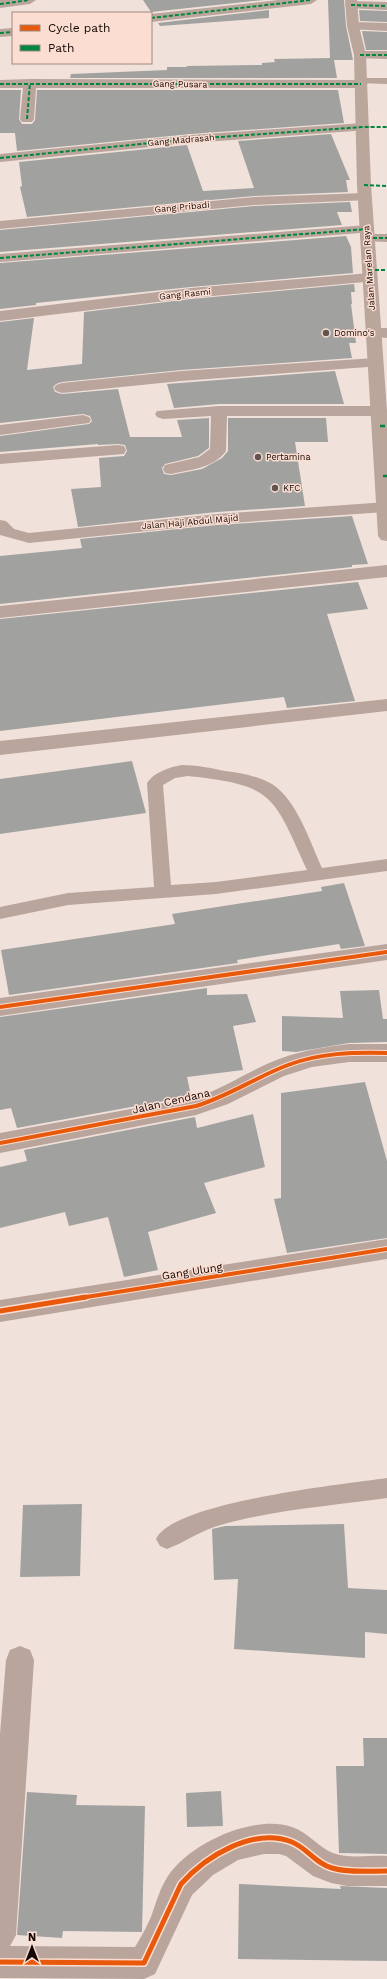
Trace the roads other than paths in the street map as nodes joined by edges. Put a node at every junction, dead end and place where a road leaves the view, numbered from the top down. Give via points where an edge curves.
1 (30, 0) edge
2 (310, 0) edge
3 (351, 3) edge
4 (0, 4) edge
5 (387, 6) edge
6 (152, 18) edge
7 (353, 26) junction
8 (387, 27) edge
9 (12, 32) edge
10 (0, 33) edge
11 (360, 55) junction
12 (387, 55) edge
13 (387, 81) edge
14 (30, 83) junction
15 (360, 83) junction
16 (0, 84) edge
17 (27, 119) dead end
18 (363, 127) junction
19 (0, 158) edge
20 (364, 197) junction
21 (0, 225) edge
22 (367, 234) junction
23 (387, 238) edge
24 (0, 258) edge
25 (387, 270) edge
26 (369, 274) junction
27 (0, 316) edge
28 (380, 333) edge
29 (375, 363) junction
30 (62, 388) dead end
31 (219, 411) junction
32 (163, 414) dead end
33 (83, 420) dead end
34 (382, 421) edge
35 (0, 430) edge
36 (118, 450) dead end
37 (0, 459) edge
38 (171, 469) dead end
39 (385, 476) edge
40 (385, 507) junction
41 (0, 525) edge
42 (387, 536) edge
43 (387, 571) edge
44 (0, 612) edge
45 (387, 705) edge
46 (0, 748) edge
47 (387, 865) edge
48 (316, 875) junction
49 (163, 892) junction
50 (0, 914) edge
51 (387, 952) edge
52 (0, 1007) edge
53 (387, 1053) edge
54 (0, 1143) edge
55 (387, 1249) edge
56 (0, 1311) edge
57 (387, 1488) edge
58 (167, 1539) dead end
59 (20, 1660) dead end
60 (387, 1871) edge
61 (0, 1935) edge
62 (0, 1962) edge

1 - 4 street
2 - 6 street
3 - 5 street
3 - 7 main road, Jalan Marelan Raya
7 - 8 street
7 - 11 main road, Jalan Marelan Raya
9 - 10 street
11 - 12 street
11 - 15 main road, Jalan Marelan Raya
13 - 15 lane
14 - 15 street, Gang Pusara
14 - 16 street, Gang Pusara
14 - 17 street
15 - 18 main road, Jalan Marelan Raya
18 - 19 street, Gang Madrasah via 183,140
18 - 20 main road, Jalan Marelan Raya
20 - 21 street, Gang Pribadi via 254,201
20 - 22 main road, Jalan Marelan Raya
22 - 23 street
22 - 24 street
22 - 26 main road, Jalan Marelan Raya
25 - 26 street, Gang Rasmi
26 - 27 street, Gang Rasmi
26 - 28 main road, Jalan Marelan Raya
28 - 29 main road, Jalan Marelan Raya
29 - 30 street via 181,376
29 - 34 main road, Jalan Marelan Raya
31 - 32 street
31 - 34 street
31 - 38 street via 218,451 206,461
33 - 35 street
34 - 39 main road, Jalan Marelan Raya
36 - 37 street
39 - 40 main road, Jalan Marelan Raya
40 - 41 street, Jalan Haji Abdul Majid via 217,519 28,538 8,534
40 - 42 main road, Jalan Marelan Raya
43 - 44 street
45 - 46 street
47 - 48 lane
48 - 49 lane
48 - 49 lane via 286,811 274,793 254,782 187,770 168,773 155,783
49 - 50 lane via 68,899
51 - 52 street
53 - 54 street, Jalan Cendana via 345,1053 304,1061 287,1066 214,1102
55 - 56 street, Gang Ulung
57 - 58 lane via 266,1506 216,1517 192,1525
59 - 61 street
60 - 62 street via 337,1869 323,1865 292,1842 276,1837 261,1838 228,1848 192,1871 180,1885 144,1963

